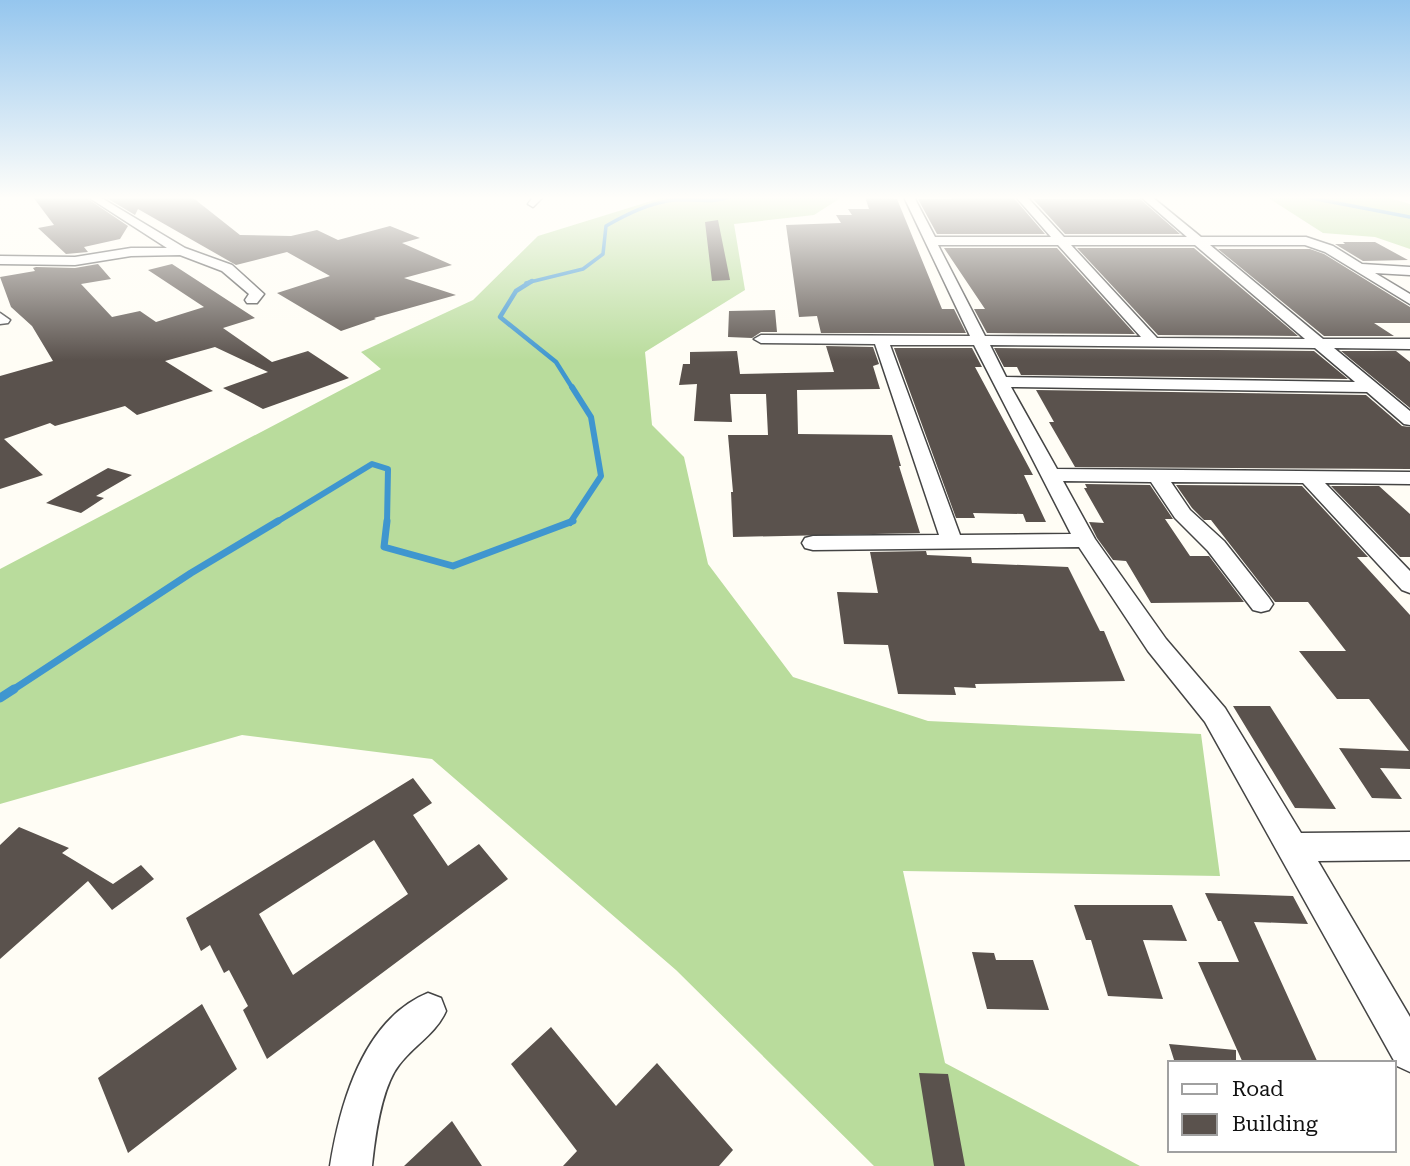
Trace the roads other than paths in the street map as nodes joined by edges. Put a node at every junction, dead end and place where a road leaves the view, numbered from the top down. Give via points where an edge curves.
1 (166, 251) edge
2 (182, 251) edge
3 (934, 251) edge
4 (1071, 251) edge
5 (1210, 251) edge
6 (1333, 251) edge
7 (144, 252) joint
8 (0, 260) edge
9 (1359, 268) junction
10 (1410, 271) edge
11 (252, 300) dead end
12 (1410, 300) edge
13 (761, 339) dead end
14 (881, 340) junction
15 (980, 341) junction
16 (1153, 342) junction
17 (1320, 344) junction
18 (1410, 344) edge
19 (1000, 382) junction
20 (1371, 387) junction
21 (1410, 420) edge
22 (1052, 475) junction
23 (1158, 477) junction
24 (1410, 478) edge
25 (1310, 479) junction
26 (1085, 540) junction
27 (953, 542) junction
28 (813, 543) dead end
29 (1410, 585) edge
30 (1261, 604) dead end
31 (1410, 846) edge
32 (1293, 847) junction
33 (428, 1011) dead end
34 (1410, 1053) edge
35 (351, 1166) edge

1 - 7 street
2 - 11 street via 227,268 257,294
3 - 15 street
4 - 16 street
5 - 17 street
6 - 9 street
7 - 8 street via 75,261
9 - 10 street
9 - 12 street
13 - 14 street
14 - 15 street
14 - 27 street
15 - 16 street
15 - 19 street
16 - 17 street
17 - 18 street
17 - 20 street
19 - 20 street
19 - 22 street
20 - 21 street
22 - 23 street
22 - 26 street
23 - 25 street
23 - 30 street via 1182,514 1216,546
24 - 25 street
25 - 29 street
26 - 27 street
26 - 32 street via 1157,645 1215,715
27 - 28 street
31 - 32 street
32 - 34 street
33 - 35 street via 384,1053 357,1120

